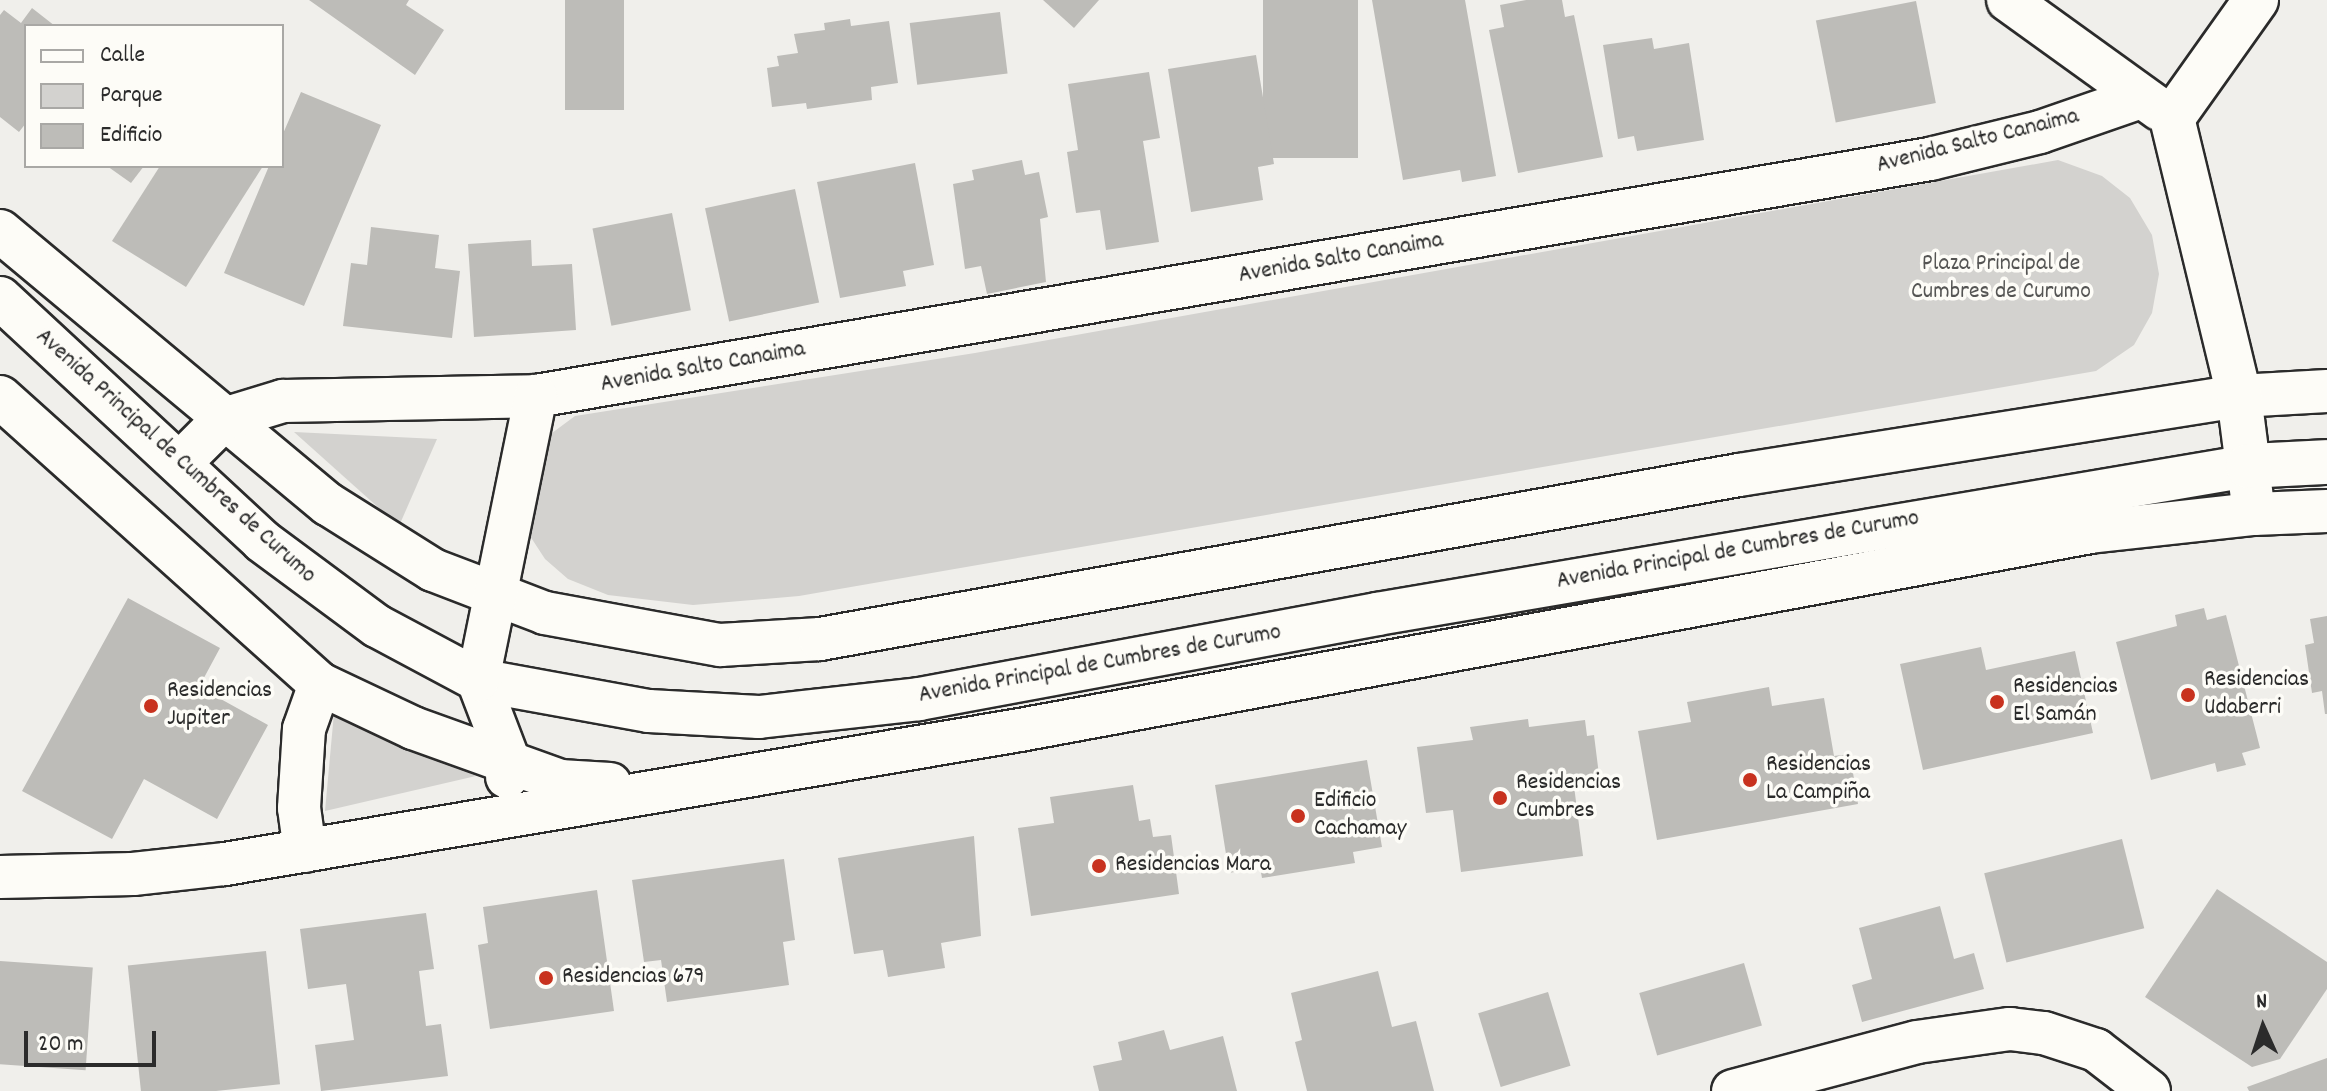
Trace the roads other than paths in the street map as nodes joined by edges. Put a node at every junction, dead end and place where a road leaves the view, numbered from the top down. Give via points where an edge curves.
1 (2008, 0) edge
2 (2256, 0) edge
3 (2156, 107) junction
4 (0, 231) edge
5 (0, 298) edge
6 (2327, 391) edge
7 (536, 396) junction
8 (2239, 396) junction
9 (0, 397) edge
10 (224, 419) junction
11 (2327, 462) edge
12 (180, 463) junction
13 (2248, 466) junction
14 (2327, 511) edge
15 (2254, 514) junction
16 (492, 596) junction
17 (478, 680) junction
18 (320, 684) junction
19 (510, 764) junction
20 (670, 787) junction
21 (498, 817) junction
22 (305, 851) junction
23 (0, 877) edge
24 (1733, 1091) edge
25 (2149, 1091) edge

1 - 3 street
2 - 3 main road
3 - 7 street, Avenida Salto Canaima via 1930,159
3 - 8 main road
4 - 10 street
5 - 12 street, Avenida Principal de Cumbres de Curumo
6 - 8 street
7 - 10 street, Avenida Salto Canaima via 283,401
7 - 16 street
8 - 13 main road
8 - 16 street via 1739,475 792,642 672,640
9 - 18 street, Avenida Principal de Cumbres de Curumo
10 - 12 street, Avenida Salto Canaima
10 - 16 street via 353,522 433,570
11 - 13 main road, Avenida Principal de Cumbres de Curumo
12 - 17 street, Avenida Principal de Cumbres de Curumo via 317,586 377,626
13 - 15 street
13 - 17 street, Avenida Principal de Cumbres de Curumo via 836,711 759,717 649,711
14 - 15 street, Avenida Principal de Cumbres de Curumo
15 - 20 street, Avenida Principal de Cumbres de Curumo via 2090,532 1020,730
16 - 17 street
17 - 19 street
18 - 19 street, Avenida Principal de Cumbres de Curumo via 413,728
18 - 22 street via 303,742 299,808
19 - 20 street, Avenida Principal de Cumbres de Curumo via 560,781
19 - 21 street
20 - 21 street, Avenida Principal de Cumbres de Curumo
21 - 22 street, Avenida Principal de Cumbres de Curumo
22 - 23 street, Avenida Principal de Cumbres de Curumo via 133,874
24 - 25 street via 1917,1042 2010,1029 2044,1033 2096,1050

